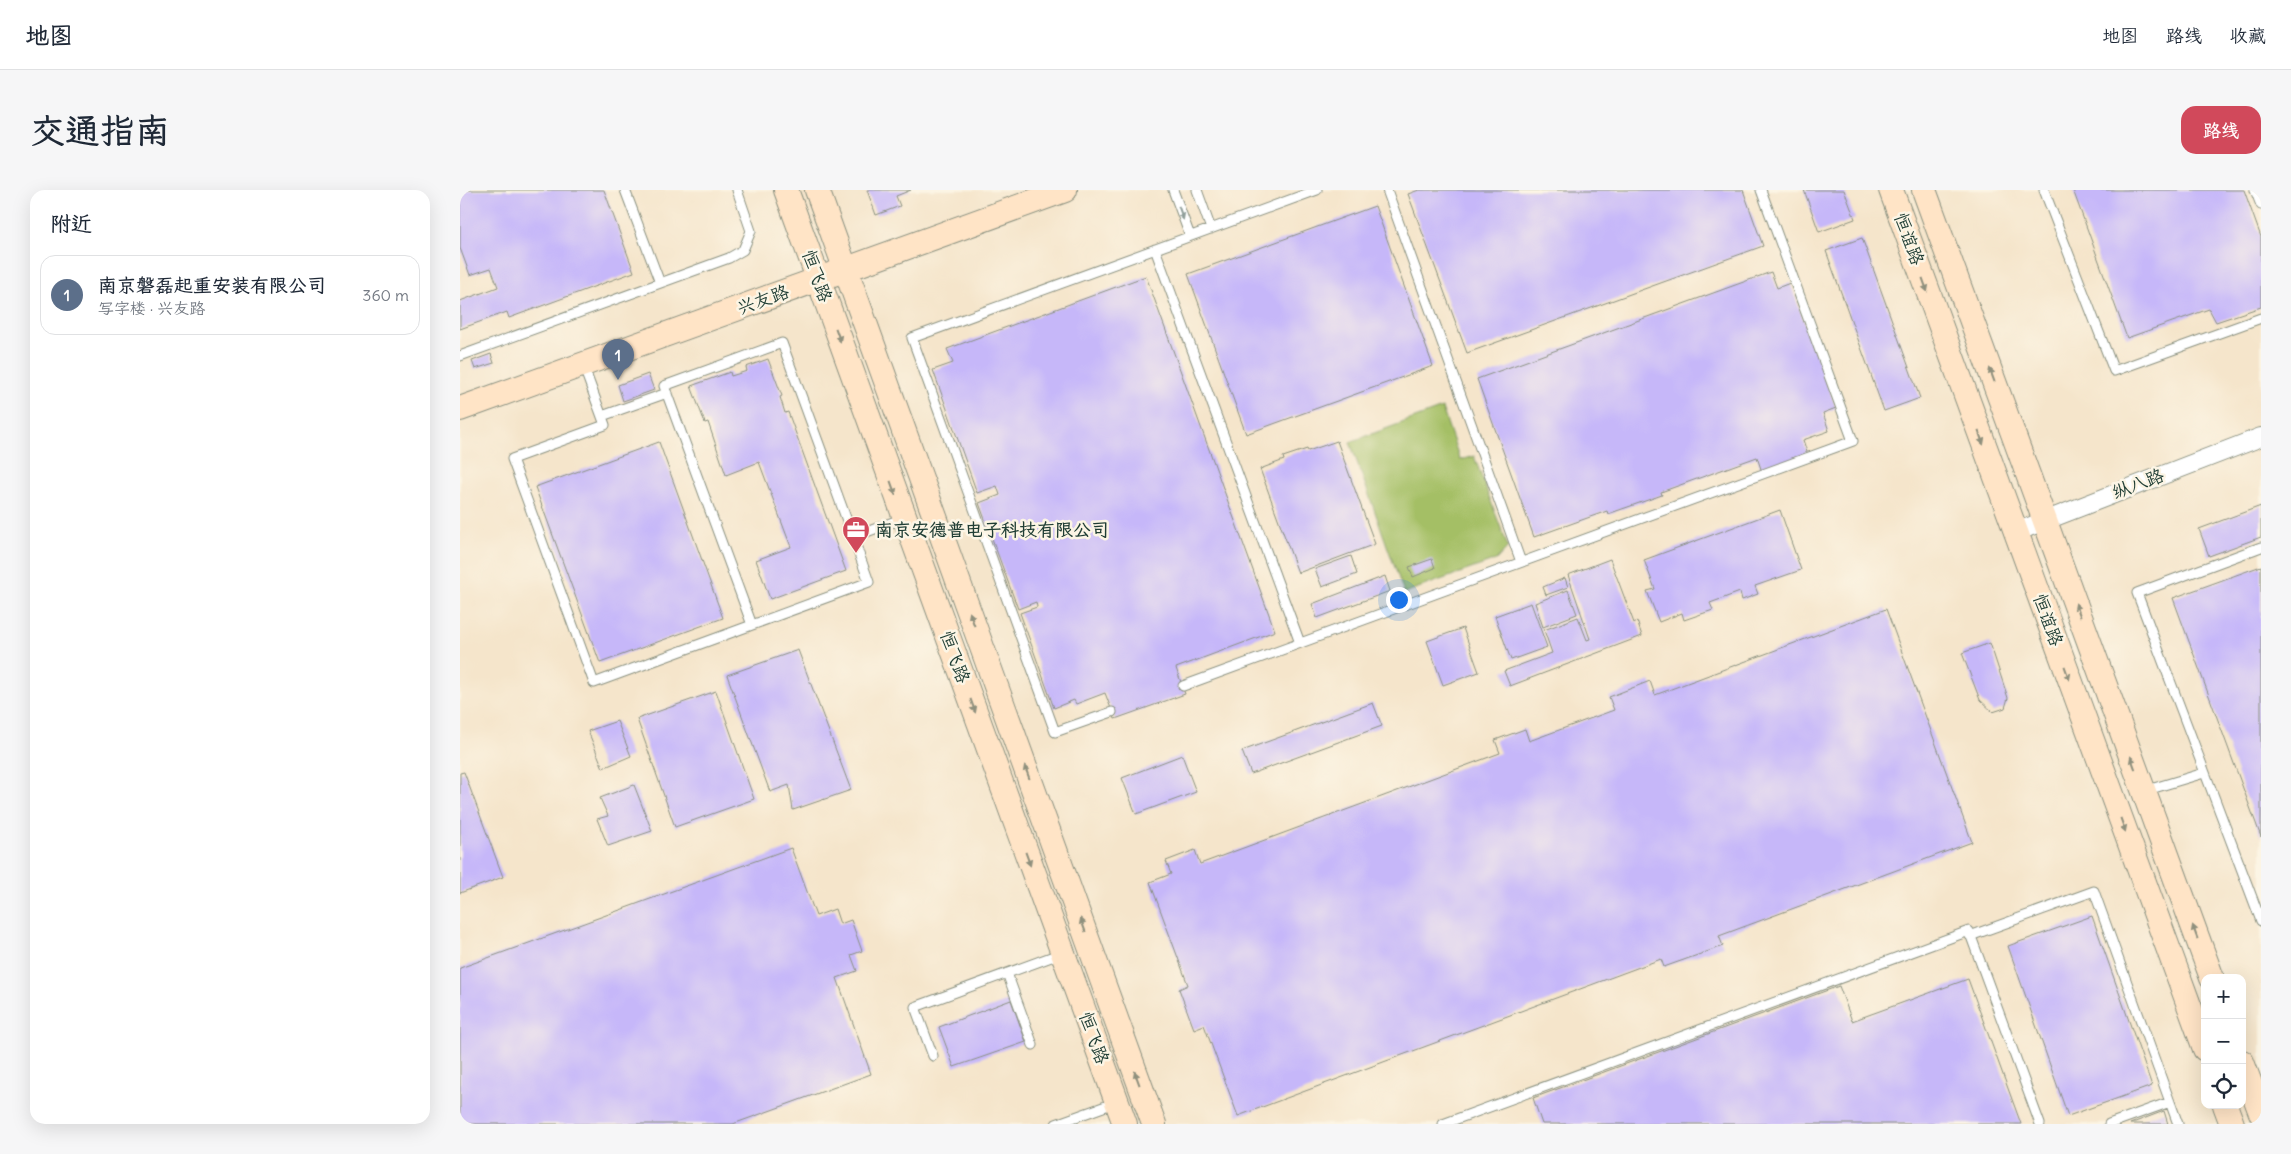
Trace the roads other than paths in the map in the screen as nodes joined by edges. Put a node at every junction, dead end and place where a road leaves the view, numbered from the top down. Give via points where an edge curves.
1 (626, 190) edge
2 (736, 190) edge
3 (786, 190) edge
4 (818, 190) edge
5 (1065, 190) edge
6 (1173, 190) edge
7 (1197, 190) edge
8 (1317, 190) edge
9 (1387, 190) edge
10 (1761, 190) edge
11 (1891, 190) edge
12 (1924, 190) edge
13 (2044, 190) edge
14 (2255, 190) edge
15 (2261, 205) edge
16 (1211, 229) junction
17 (1190, 236) junction
18 (1155, 249) junction
19 (846, 271) junction
20 (818, 280) junction
21 (660, 283) junction
22 (2261, 318) edge
23 (460, 356) edge
24 (583, 365) junction
25 (667, 393) junction
26 (460, 409) edge
27 (602, 416) junction
28 (2261, 437) edge
29 (904, 518) junction
30 (2045, 520) junction
31 (2016, 532) junction
32 (852, 537) junction
33 (2261, 547) edge
34 (1521, 562) junction
35 (752, 625) junction
36 (1300, 643) junction
37 (1183, 686) dead end
38 (1112, 712) dead end
39 (2204, 773) junction
40 (2144, 791) junction
41 (2261, 921) edge
42 (1970, 936) junction
43 (1062, 953) junction
44 (1007, 973) junction
45 (2211, 974) edge
46 (2201, 1038) edge
47 (1033, 1045) dead end
48 (933, 1056) dead end
49 (2243, 1064) edge
50 (1117, 1101) junction
51 (2170, 1102) junction
52 (2226, 1109) edge
53 (2261, 1113) edge
54 (1070, 1122) edge
55 (1056, 1124) edge
56 (1125, 1124) edge
57 (1154, 1124) edge
58 (1443, 1124) edge
59 (2040, 1124) edge
60 (2109, 1124) edge
61 (2178, 1124) edge
62 (2232, 1124) edge

1 - 21 lane
2 - 21 lane via 751,231 743,250
3 - 20 main road, 恒飞路
4 - 19 main road, 恒飞路
5 - 19 main road, 兴友路
6 -> 17 lane
7 - 16 lane
8 - 16 lane
9 - 34 lane
10 - 34 lane via 1853,441
11 -> 31 main road, 恒谊路
30 -> 12 main road, 恒谊路
13 - 22 lane via 2114,371
14 - 15 lane
16 - 17 lane
17 - 18 lane
18 - 36 lane
18 - 38 lane via 912,338 1055,732
19 - 20 main road, 兴友路
57 -> 19 main road, 恒飞路
20 - 24 main road, 兴友路
20 -> 29 main road, 恒飞路
21 - 23 lane
24 - 26 main road, 兴友路
24 - 27 lane
25 - 27 lane
25 - 32 lane via 664,386 782,343
25 - 35 lane
27 - 35 lane via 605,425 512,459 594,683
28 - 30 street, 纵八路
29 - 32 lane
29 -> 43 main road, 恒飞路
30 - 31 street, 纵八路
40 -> 30 main road, 恒谊路
31 -> 46 main road, 恒谊路
32 - 35 lane via 869,582
33 - 39 lane via 2137,593
34 - 36 lane
36 - 37 lane
39 - 40 lane
39 - 41 lane
45 -> 40 main road, 恒谊路
42 - 51 lane via 2094,891
42 - 58 lane via 1969,931
42 - 59 lane
43 - 44 lane
43 - 50 main road, 恒飞路
44 - 47 lane
44 - 48 lane via 915,1007
49 - 53 main road
50 - 54 lane
50 - 56 main road, 恒飞路
51 - 60 lane
51 - 61 lane
52 - 62 main road
54 - 55 lane

